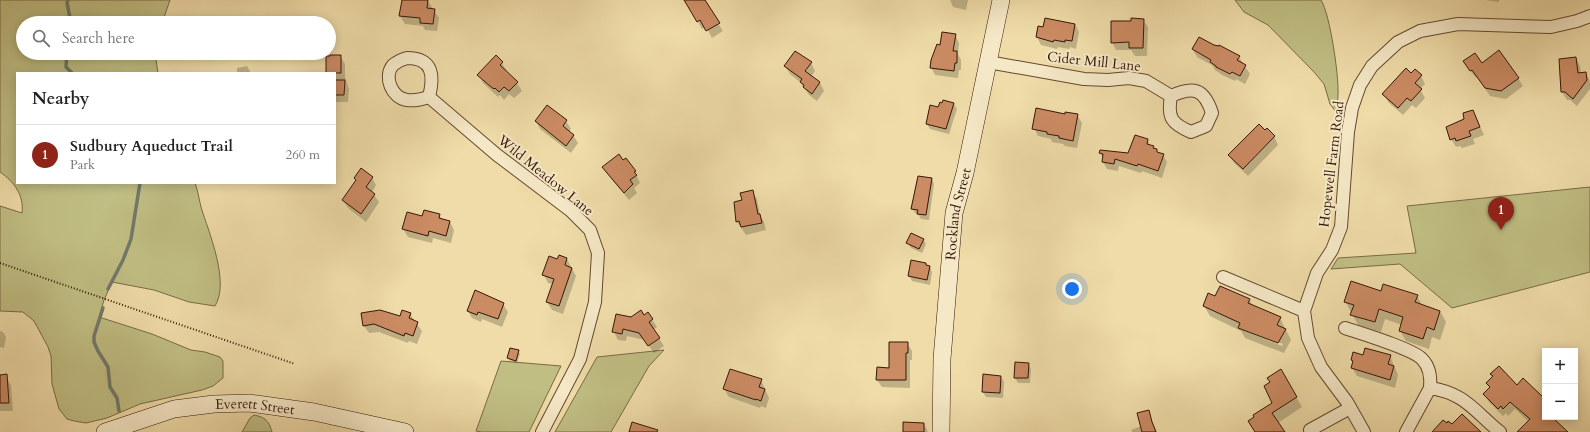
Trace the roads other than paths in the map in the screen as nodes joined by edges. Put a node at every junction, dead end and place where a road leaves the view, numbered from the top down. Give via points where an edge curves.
1 (1001, 0) edge
2 (1590, 16) edge
3 (988, 62) junction
4 (1171, 96) dead end
5 (429, 97) dead end
6 (1223, 277) dead end
7 (1304, 311) junction
8 (1345, 328) dead end
9 (1430, 388) junction
10 (1350, 408) junction
11 (1310, 430) dead end
12 (106, 432) edge
13 (405, 432) edge
14 (542, 432) edge
15 (941, 432) edge
16 (1364, 432) edge
17 (1406, 432) edge
18 (1500, 432) edge

1 - 3 street, Rockland Street
2 - 7 street, Hopewell Farm Road via 1551,27 1458,24 1420,31 1398,42 1372,66 1360,85 1352,108 1341,227 1332,250 1317,273
3 - 4 street, Cider Mill Lane via 1084,78 1129,78 1146,81
3 - 15 street, Rockland Street via 965,174 954,213 942,359
5 - 14 street, Wild Meadow Lane via 571,211 590,230 598,253 595,302 580,359
6 - 7 street
7 - 10 street, Hopewell Farm Road via 1308,338 1321,367
8 - 9 street via 1422,358 1431,379
9 - 17 street
9 - 18 street via 1456,395 1470,404
10 - 11 street
10 - 16 street, Hopewell Farm Road
12 - 13 street, Everett Street via 174,409 249,403 314,412

